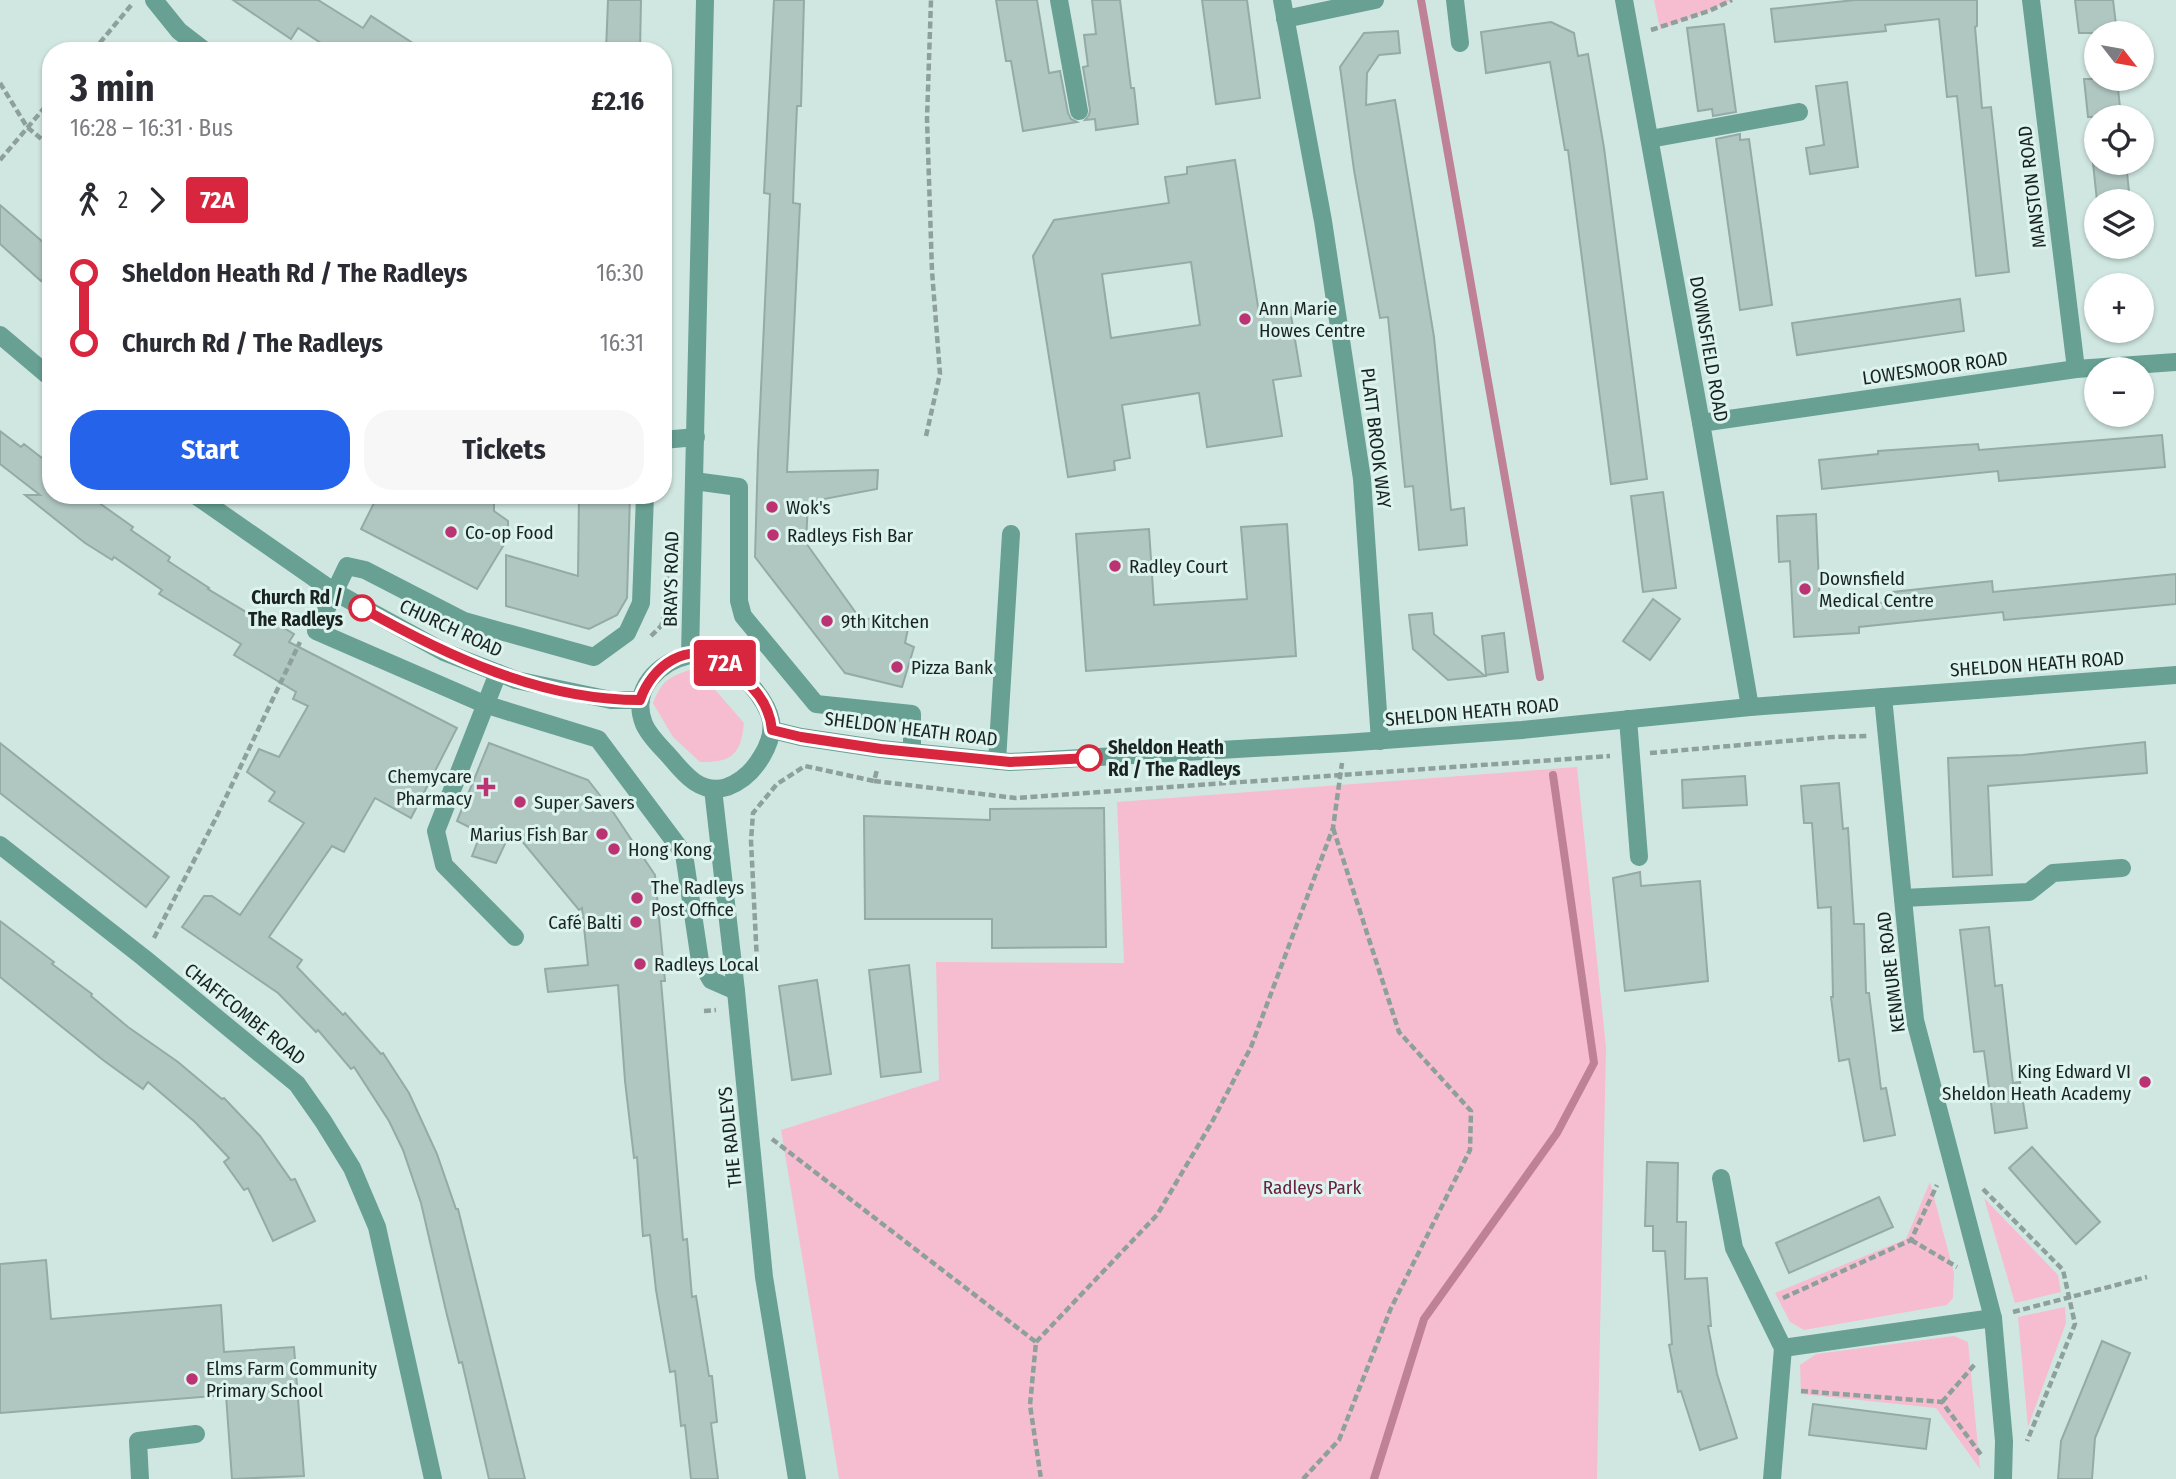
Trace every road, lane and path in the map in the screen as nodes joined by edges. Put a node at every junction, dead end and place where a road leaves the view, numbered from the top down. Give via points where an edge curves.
1 (135, 0) edge
2 (153, 0) edge
3 (705, 0) edge
4 (932, 0) edge
5 (1282, 0) edge
6 (1376, 0) edge
7 (1455, 0) edge
8 (1624, 0) edge
9 (1732, 0) edge
10 (2031, 0) edge
11 (1060, 6) edge
12 (1285, 19) junction
13 (1632, 34) junction
14 (100, 42) edge
15 (193, 42) edge
16 (1460, 43) dead end
17 (0, 83) edge
18 (42, 110) edge
19 (1079, 111) dead end
20 (1799, 112) dead end
21 (27, 127) junction
22 (1650, 139) junction
23 (42, 140) edge
24 (0, 160) edge
25 (0, 335) edge
26 (2176, 362) edge
27 (2076, 369) junction
28 (42, 370) edge
29 (1701, 423) junction
30 (926, 436) dead end
31 (696, 437) junction
32 (672, 439) edge
33 (694, 481) junction
34 (208, 504) edge
35 (645, 504) edge
36 (1011, 534) dead end
37 (667, 559) dead end
38 (333, 591) junction
39 (301, 639) dead end
40 (642, 644) dead end
41 (690, 655) junction
42 (498, 673) junction
43 (2176, 675) edge
44 (1883, 696) junction
45 (640, 700) junction
46 (484, 704) junction
47 (1750, 707) junction
48 (1628, 719) junction
49 (772, 730) junction
50 (1887, 736) junction
51 (1380, 741) junction
52 (1345, 743) junction
53 (881, 749) junction
54 (912, 751) junction
55 (1630, 755) junction
56 (997, 761) junction
57 (1340, 774) junction
58 (874, 781) junction
59 (713, 789) junction
60 (1334, 828) junction
61 (0, 845) edge
62 (1639, 857) dead end
63 (2122, 868) dead end
64 (1903, 898) junction
65 (515, 937) dead end
66 (144, 958) junction
67 (757, 964) dead end
68 (737, 999) junction
69 (704, 1011) dead end
70 (749, 1121) junction
71 (1721, 1178) dead end
72 (2147, 1277) dead end
73 (1993, 1318) junction
74 (1036, 1342) junction
75 (1783, 1348) junction
76 (1779, 1390) junction
77 (196, 1434) dead end
78 (1985, 1460) dead end
79 (135, 1477) edge
80 (433, 1479) edge
81 (797, 1479) edge
82 (1041, 1479) edge
83 (1303, 1479) edge
84 (1772, 1479) edge
85 (2003, 1479) edge

1 - 14 path
2 - 15 street
3 - 31 street, BRAYS ROAD
4 - 30 path via 927,119 940,374
5 - 12 street, PLATT BROOK WAY
6 - 12 street
7 - 16 street
8 - 13 street, DOWNSFIELD ROAD
9 - 13 path via 1660,29
10 - 27 street, MANSTON ROAD
11 - 19 street
12 - 51 street, PLATT BROOK WAY via 1323,221 1362,479
13 - 22 street, DOWNSFIELD ROAD
17 - 21 path
18 - 21 path
20 - 22 street
21 - 23 path
21 - 24 path
22 - 29 street, DOWNSFIELD ROAD
25 - 28 street
26 - 27 street, LOWESMOOR ROAD
27 - 29 street, LOWESMOOR ROAD
29 - 47 street, DOWNSFIELD ROAD
31 - 32 street
31 - 33 street, BRAYS ROAD
33 - 41 street, BRAYS ROAD
33 - 54 street via 739,487 739,601 743,615 816,704 912,714
34 - 38 street, CHURCH ROAD
35 - 38 street via 641,603 628,633 594,657 464,621 365,570 347,566
36 - 56 street
37 - 40 path via 667,610 661,626
38 - 42 street, CHURCH ROAD via 444,652
38 - 46 street via 316,631
39 - 66 path
41 - 45 street via 658,669
41 - 49 street via 722,661 753,687 771,719
42 - 45 street, CHURCH ROAD via 611,700
42 - 46 street
43 - 44 street, SHELDON HEATH ROAD
44 - 47 street, SHELDON HEATH ROAD
44 - 50 street, KENMURE ROAD
45 - 59 street via 644,725 655,741 689,779
46 - 65 street via 436,831 444,866
46 - 68 street via 598,739 684,854 700,961 711,979
47 - 48 street, SHELDON HEATH ROAD
48 - 51 street, SHELDON HEATH ROAD
48 - 55 street
49 - 53 street, SHELDON HEATH ROAD
49 - 59 street via 751,773 728,787
50 - 55 path
50 - 64 street, KENMURE ROAD
51 - 52 street, SHELDON HEATH ROAD
52 - 56 street, SHELDON HEATH ROAD
52 - 57 path
53 - 54 street, SHELDON HEATH ROAD
53 - 58 path
54 - 56 street, SHELDON HEATH ROAD
55 - 57 path
55 - 62 street
57 - 58 path via 1015,798
57 - 60 path
58 - 67 path via 805,766 777,784 753,813
59 - 68 street, THE RADLEYS
60 - 74 path via 1251,1047 1212,1122 1157,1215
60 - 83 path via 1399,1032 1471,1111 1471,1150 1391,1308 1339,1440
61 - 66 street, CHAFFCOMBE ROAD
63 - 64 street via 2053,873 2029,892
64 - 73 street, KENMURE ROAD via 1915,1020
66 - 80 street, CHAFFCOMBE ROAD via 297,1084 352,1168 377,1227
68 - 69 path
68 - 70 street, THE RADLEYS
70 - 74 path
70 - 81 street, THE RADLEYS via 764,1277
71 - 75 street via 1734,1248
72 - 73 path
73 - 75 street
73 - 85 street, KENMURE ROAD
74 - 82 path via 1030,1405
75 - 76 street
76 - 78 path via 1942,1402
76 - 84 street
77 - 79 street via 138,1441

